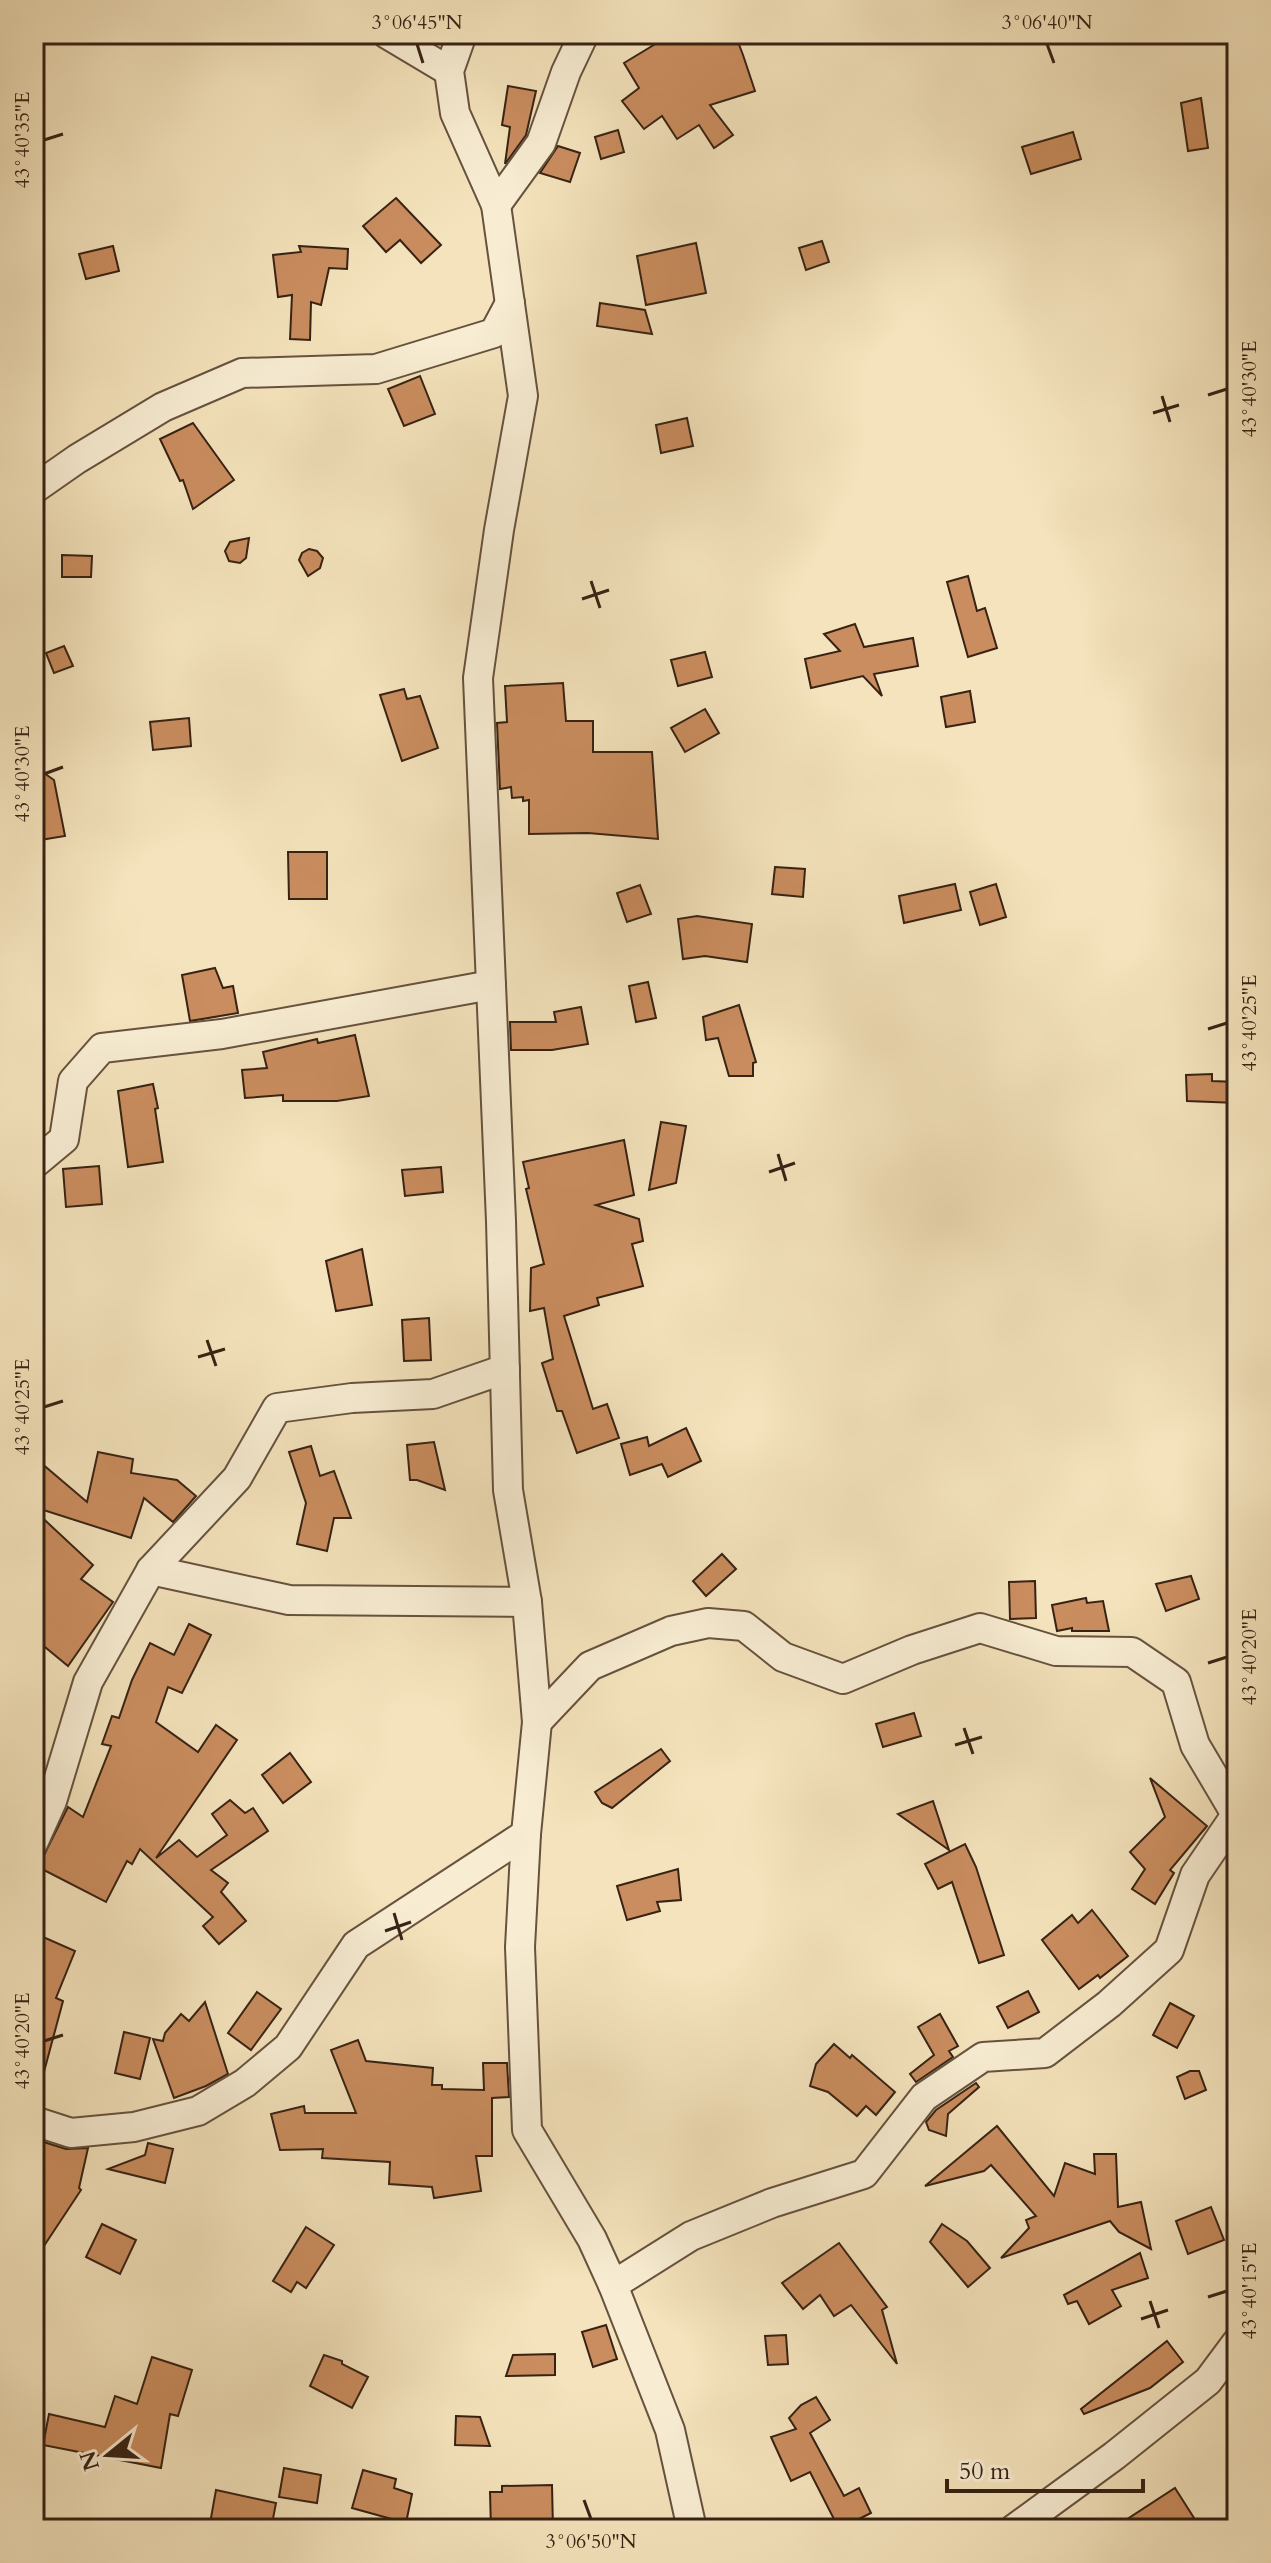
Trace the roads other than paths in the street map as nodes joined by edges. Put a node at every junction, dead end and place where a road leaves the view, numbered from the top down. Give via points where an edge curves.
1 (387, 34) edge
2 (462, 34) edge
3 (584, 34) edge
4 (449, 71) junction
5 (496, 205) junction
6 (510, 303) junction
7 (34, 489) edge
8 (491, 985) junction
9 (34, 1164) edge
10 (505, 1369) junction
11 (151, 1570) junction
12 (527, 1602) junction
13 (537, 1722) junction
14 (1236, 1816) edge
15 (526, 1834) junction
16 (34, 1841) edge
17 (34, 2121) edge
18 (613, 2285) junction
19 (1237, 2342) edge
20 (692, 2529) edge
21 (1014, 2529) edge

1 - 4 street
2 - 4 street
3 - 5 street via 541,143
4 - 5 street via 455,113
5 - 6 street
6 - 7 street via 494,333 376,369 242,373 163,407
6 - 8 street via 523,396 478,678
8 - 9 street via 222,1034 102,1048 73,1081 64,1139
8 - 10 street
10 - 11 street via 433,1394 277,1408 237,1478
10 - 12 street via 508,1490
11 - 12 street via 289,1600
11 - 16 street via 88,1682 52,1801
12 - 13 street
13 - 14 street via 590,1666 671,1631 708,1623 744,1626 783,1657 843,1679 980,1628 1056,1651 1132,1652 1176,1682 1195,1745
13 - 15 street
14 - 18 street via 1195,1875 1169,1950 1045,2053 983,2057 924,2097 864,2174 691,2236
15 - 17 street via 356,1945 288,2047 245,2083 198,2111 71,2133
15 - 18 street via 520,1947 527,2130
18 - 20 street via 670,2430
19 - 21 street via 1208,2381

